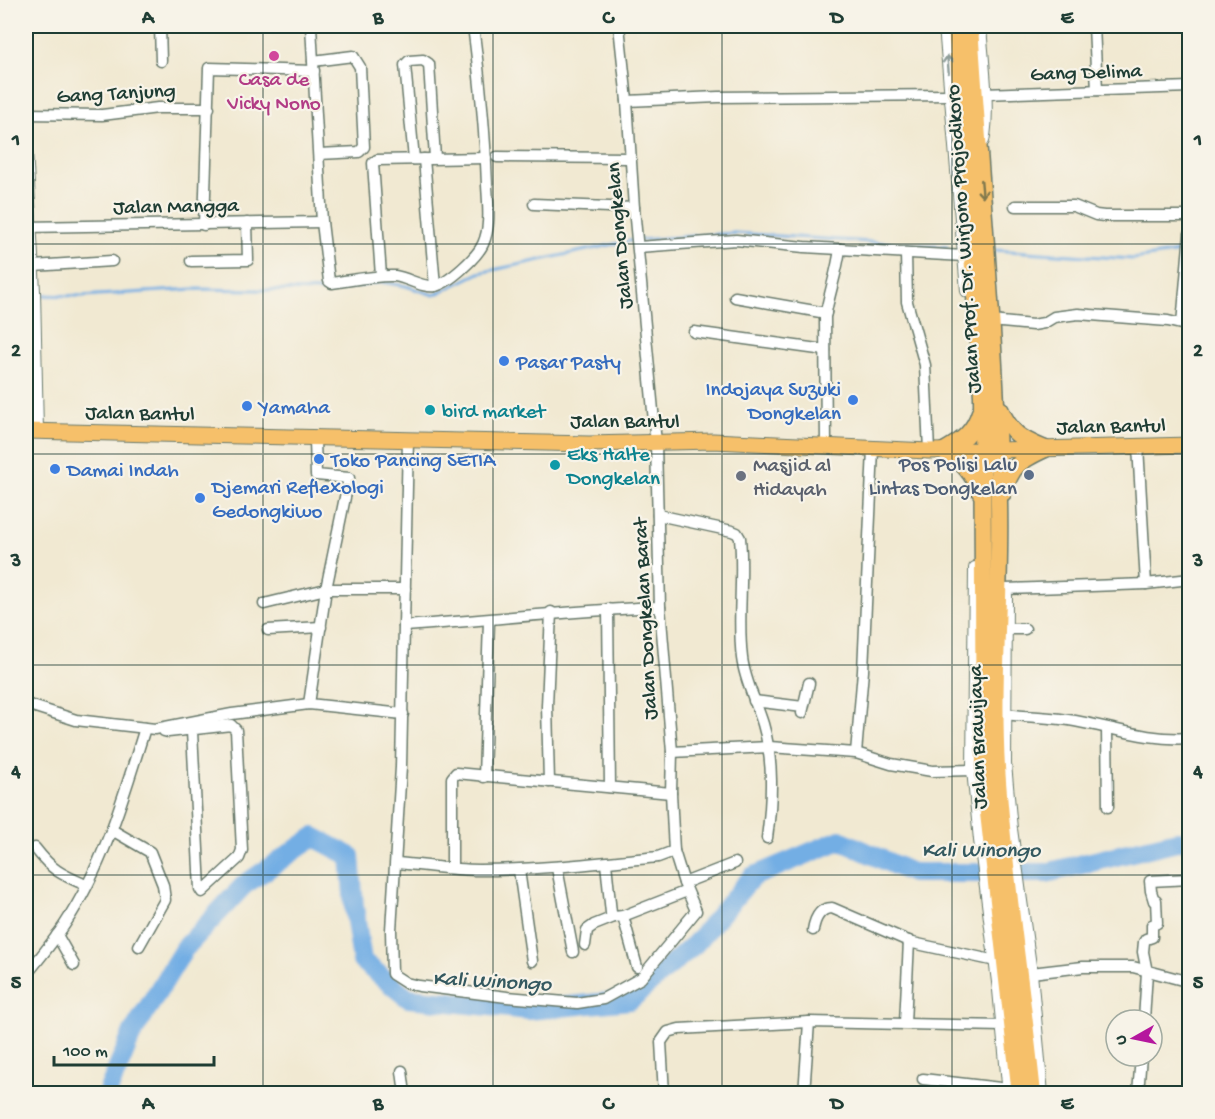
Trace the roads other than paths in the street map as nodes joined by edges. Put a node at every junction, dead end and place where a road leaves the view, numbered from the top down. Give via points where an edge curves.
1 (160, 26) edge
2 (311, 26) edge
3 (473, 26) edge
4 (619, 26) edge
5 (945, 26) edge
6 (956, 26) edge
7 (970, 26) edge
8 (980, 26) edge
9 (1094, 26) edge
10 (161, 61) dead end
11 (314, 66) junction
12 (1190, 87) edge
13 (1097, 90) junction
14 (984, 94) junction
15 (950, 95) junction
16 (627, 101) junction
17 (208, 108) junction
18 (26, 114) edge
19 (26, 149) edge
20 (319, 154) junction
21 (492, 158) junction
22 (630, 158) junction
23 (980, 158) junction
24 (424, 159) junction
25 (534, 204) dead end
26 (1015, 206) dead end
27 (634, 208) junction
28 (1190, 220) edge
29 (322, 222) junction
30 (247, 223) junction
31 (204, 225) junction
32 (28, 227) edge
33 (1190, 233) edge
34 (1189, 244) edge
35 (638, 247) junction
36 (840, 249) junction
37 (906, 253) junction
38 (964, 256) junction
39 (112, 261) dead end
40 (190, 261) dead end
41 (33, 266) junction
42 (381, 276) junction
43 (435, 286) junction
44 (735, 297) dead end
45 (826, 313) junction
46 (991, 321) junction
47 (1186, 327) edge
48 (694, 332) dead end
49 (825, 350) junction
50 (31, 361) edge
51 (981, 372) junction
52 (990, 404) junction
53 (32, 432) edge
54 (315, 439) junction
55 (408, 439) junction
56 (656, 443) junction
57 (1190, 446) edge
58 (826, 447) junction
59 (1138, 447) junction
60 (873, 449) junction
61 (1045, 449) junction
62 (984, 450) junction
63 (936, 451) junction
64 (992, 502) junction
65 (658, 515) junction
66 (991, 543) junction
67 (1190, 579) edge
68 (1146, 584) junction
69 (326, 589) junction
70 (405, 589) junction
71 (1006, 589) junction
72 (264, 604) dead end
73 (660, 607) junction
74 (608, 609) junction
75 (550, 612) junction
76 (489, 621) junction
77 (404, 626) junction
78 (321, 627) junction
79 (1006, 629) junction
80 (1025, 629) dead end
81 (268, 630) dead end
82 (809, 683) dead end
83 (754, 701) junction
84 (26, 704) edge
85 (309, 704) junction
86 (402, 714) junction
87 (1005, 714) junction
88 (145, 728) junction
89 (163, 728) junction
90 (1107, 729) junction
91 (192, 730) junction
92 (1190, 738) edge
93 (769, 747) junction
94 (672, 752) junction
95 (856, 753) junction
96 (1001, 764) junction
97 (973, 770) junction
98 (484, 777) junction
99 (549, 782) junction
100 (610, 787) junction
101 (671, 793) junction
102 (1108, 807) dead end
103 (112, 830) junction
104 (995, 833) junction
105 (767, 838) dead end
106 (35, 848) dead end
107 (674, 851) junction
108 (606, 862) junction
109 (397, 863) junction
110 (735, 863) dead end
111 (452, 868) junction
112 (557, 868) junction
113 (519, 870) junction
114 (1190, 879) edge
115 (86, 885) junction
116 (686, 887) junction
117 (619, 916) junction
118 (813, 930) dead end
119 (1009, 933) junction
120 (57, 935) junction
121 (909, 941) junction
122 (585, 945) dead end
123 (139, 946) dead end
124 (573, 952) dead end
125 (532, 961) dead end
126 (996, 961) junction
127 (74, 965) dead end
128 (637, 967) dead end
129 (1147, 972) junction
130 (1030, 973) junction
131 (26, 975) edge
132 (1190, 982) edge
133 (1145, 1008) edge
134 (809, 1022) junction
135 (905, 1023) junction
136 (1003, 1026) junction
137 (1140, 1068) edge
138 (402, 1071) dead end
139 (923, 1079) dead end
140 (1013, 1092) edge
141 (405, 1094) edge
142 (664, 1094) edge
143 (804, 1094) edge
144 (1033, 1094) edge
145 (1042, 1094) edge
146 (1138, 1094) edge

1 - 10 street
2 - 11 street
3 - 21 street
4 - 16 street, Jalan Dongkelan
15 -> 5 street
6 - 51 highway, Jalan Prof. Dr. Wirjono Projodikoro
7 - 23 highway, Jalan Prof. Dr. Wirjono Projodikoro
8 - 14 street
9 - 13 street
11 - 17 street via 212,67
11 - 20 street
11 - 20 street via 353,56 360,67 364,147 359,152
12 - 13 street, Gang Delima
13 - 14 street, Gang Delima
14 - 23 street via 986,132
15 - 16 street
15 - 38 street
16 - 22 street, Jalan Dongkelan
17 - 18 street, Gang Tanjung via 147,108 102,115
17 - 31 street
19 - 32 street
20 - 29 street
21 - 22 street
21 - 24 street
21 - 43 street via 483,244 457,272
22 - 27 street, Jalan Dongkelan
23 -> 46 highway, Jalan Prof. Dr. Wirjono Projodikoro
24 - 24 street via 405,65 423,60 429,64
24 - 42 street via 377,160 372,166
24 - 43 street
25 - 27 street
26 - 28 street via 1074,207 1104,216 1184,216
27 - 35 street, Jalan Dongkelan
29 - 30 street, Jalan Mangga
29 - 42 street via 330,282
30 - 31 street, Jalan Mangga
30 - 40 street via 248,260
31 - 32 street, Jalan Mangga
32 - 41 street
33 - 34 street
34 - 47 street
35 - 36 street via 736,240
35 - 56 street, Jalan Dongkelan
36 - 37 street
36 - 45 street
37 - 38 street
37 - 63 street via 907,302 925,365
38 - 51 street via 970,336
39 - 41 street
41 - 50 street
42 - 43 street
44 - 45 street
45 - 49 street
46 - 47 street via 1033,325 1054,316 1078,314 1168,321
46 - 52 highway, Jalan Prof. Dr. Wirjono Projodikoro
48 - 49 street
49 - 58 street
50 - 53 street
51 - 52 highway, Jalan Prof. Dr. Wirjono Projodikoro
52 - 61 highway via 1013,433
52 - 62 highway, Jalan Prof. Dr. Wirjono Projodikoro
52 - 63 highway via 968,436
53 - 54 main road, Jalan Bantul
54 - 55 main road, Jalan Bantul
54 - 69 street via 316,475 349,478
55 - 56 main road, Jalan Bantul
55 - 70 street
56 - 58 main road, Jalan Bantul via 713,441
56 - 65 street, Jalan Dongkelan Barat
57 - 59 main road, Jalan Bantul
58 - 60 main road, Jalan Bantul
59 - 61 main road, Jalan Bantul
59 - 68 street
60 - 63 main road, Jalan Bantul
60 - 95 street
61 - 62 main road, Jalan Bantul
61 - 64 highway via 1016,465
62 - 63 main road, Jalan Bantul
62 - 64 highway, Jalan Brawijaya
63 - 64 highway via 960,460
64 - 66 highway, Jalan Brawijaya
65 - 73 street, Jalan Dongkelan Barat
65 - 83 street via 739,535 741,656
66 - 71 street
66 - 96 highway, Jalan Brawijaya
66 - 97 street via 975,556
66 - 104 highway, Jalan Brawijaya via 982,736 984,777
67 - 68 street
68 - 71 street
69 - 70 street
69 - 72 street
69 - 78 street
70 - 77 street
71 - 79 street
73 - 74 street
73 - 94 street, Jalan Dongkelan Barat
74 - 75 street
74 - 100 street
75 - 76 street
75 - 99 street
76 - 77 street
76 - 98 street
77 - 86 street
78 - 81 street
78 - 85 street
79 - 80 street
79 - 87 street
82 - 83 street via 803,711
83 - 93 street
84 - 88 street via 76,720
85 - 86 street
85 - 89 street
86 - 109 street
87 - 90 street via 1074,720
87 - 96 street
88 - 89 street
88 - 103 street
89 - 91 street via 168,732
90 - 92 street via 1148,738
90 - 102 street
91 - 91 street via 200,889 202,892 242,852 238,756 233,726
93 - 94 street
93 - 95 street
93 - 105 street
94 - 101 street, Jalan Dongkelan Barat
95 - 97 street via 932,771
96 - 104 highway, Jalan Brawijaya
97 - 104 street
98 - 99 street
98 - 111 street via 459,773 452,776
99 - 100 street
100 - 101 street
101 - 107 street, Jalan Dongkelan Barat
103 - 115 street
103 - 123 street via 150,852 163,885 165,900
104 - 119 highway, Jalan Brawijaya
104 - 119 street
106 - 115 street via 49,866
107 - 108 street via 658,857
107 - 116 street, Jalan Dongkelan Barat
108 - 112 street
108 - 117 street via 611,913
109 - 111 street
109 - 116 street, Jalan Dongkelan Barat via 392,974 419,986 577,1003 603,999 641,978 694,915 696,907
110 - 116 street
111 - 113 street
112 - 113 street
112 - 124 street
113 - 125 street
114 - 129 street via 1150,881 1158,916 1157,923 1152,925 1152,937 1144,942
115 - 120 street
116 - 117 street
117 - 122 street via 587,930
117 - 128 street
118 - 121 street via 819,914 832,908
119 - 126 street
119 - 130 street
119 - 140 highway, Jalan Brawijaya
119 - 144 highway, Jalan Brawijaya
120 - 127 street
120 - 131 street
121 - 126 street
121 - 135 street
126 - 136 street
129 - 130 street via 1105,966
129 - 132 street
129 - 133 street
130 - 145 street
134 - 135 street
134 - 142 street via 668,1032 660,1047
134 - 143 street
135 - 136 street
136 - 140 street
137 - 146 street
138 - 141 street
139 - 140 street

